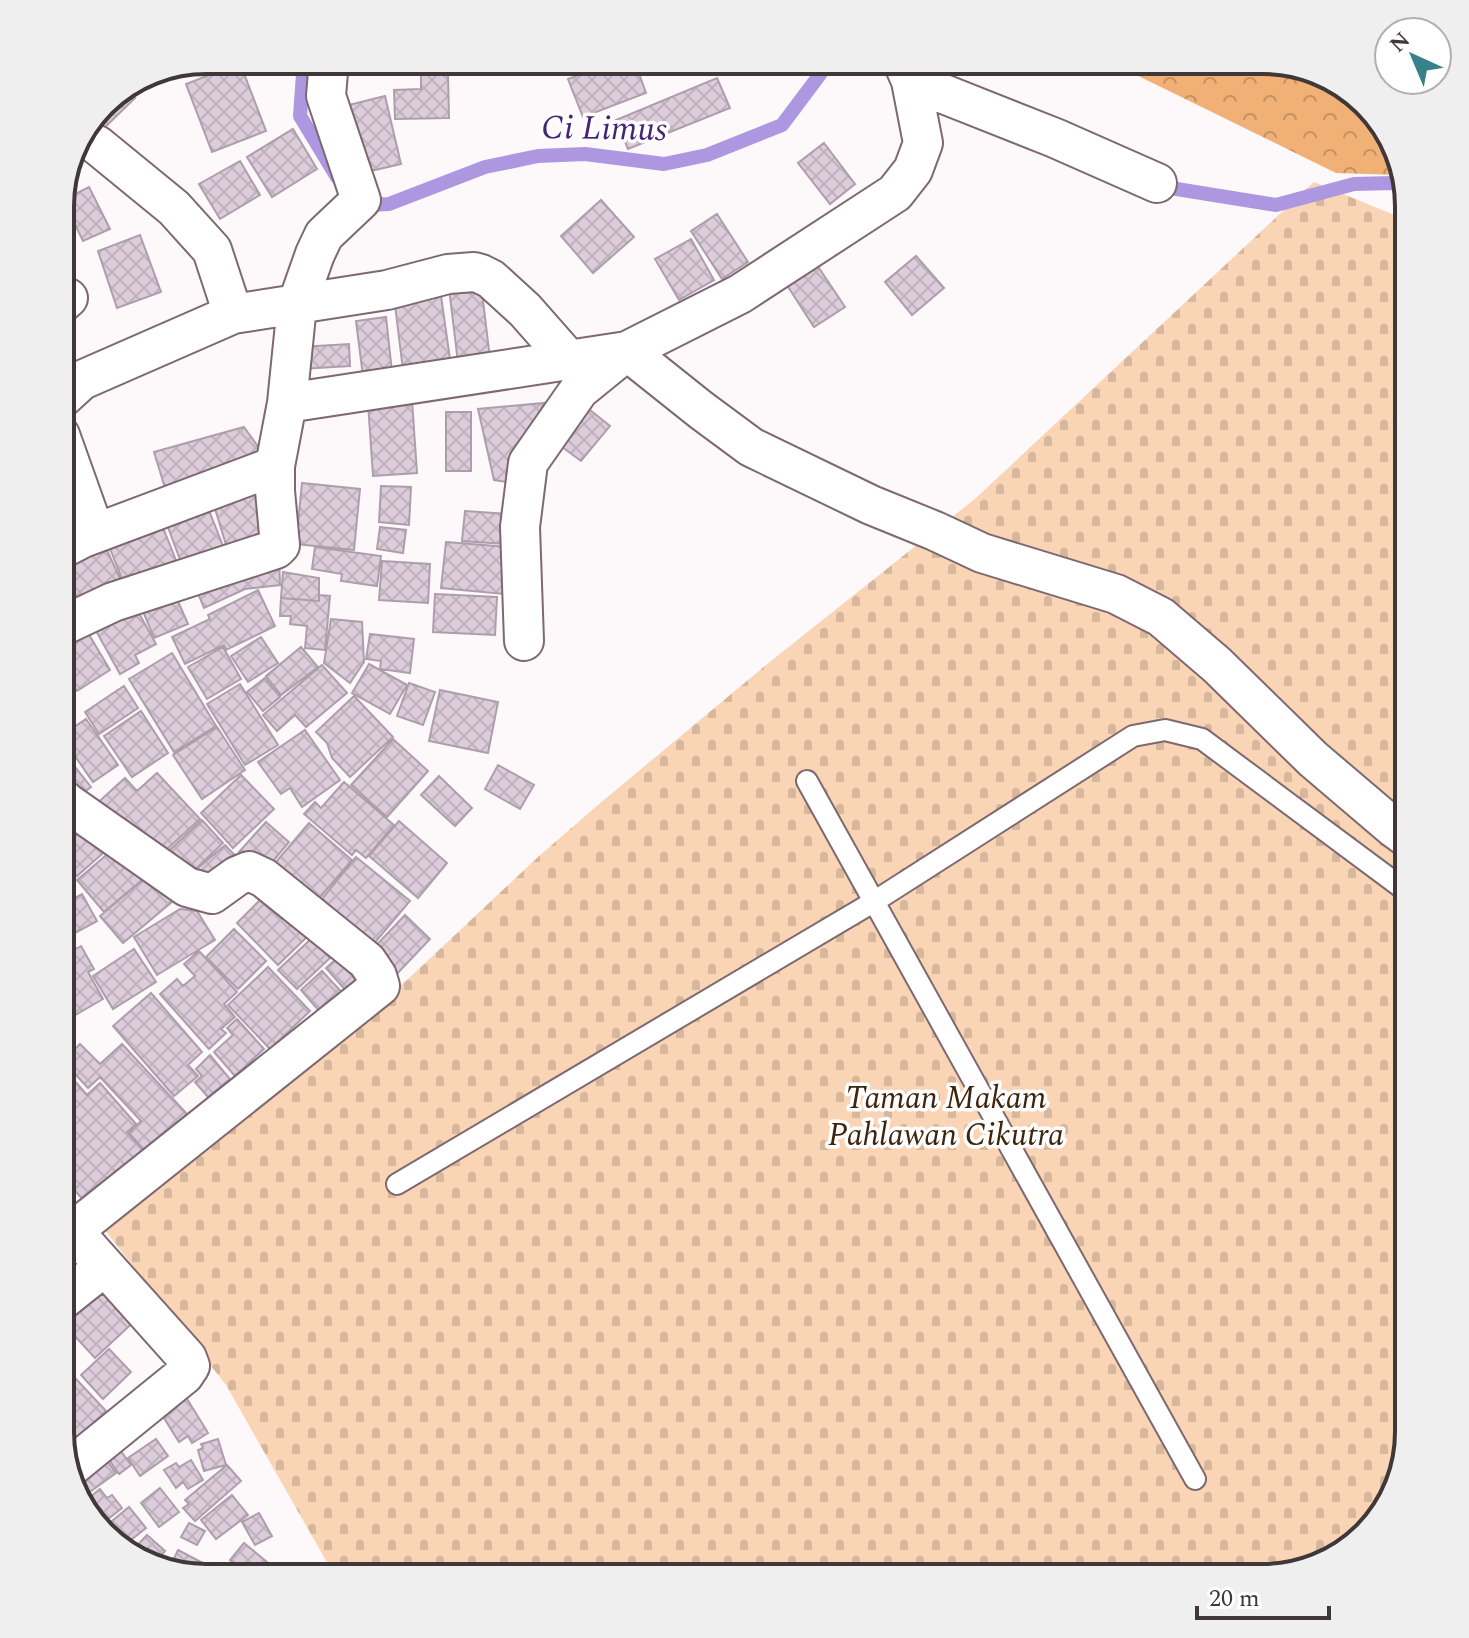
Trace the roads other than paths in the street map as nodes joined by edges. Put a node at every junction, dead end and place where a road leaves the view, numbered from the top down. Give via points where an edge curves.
1 (328, 74) edge
2 (907, 74) edge
3 (913, 74) edge
4 (97, 145) dead end
5 (1157, 183) dead end
6 (297, 305) junction
7 (233, 314) junction
8 (627, 351) junction
9 (569, 360) junction
10 (74, 387) edge
11 (287, 403) junction
12 (275, 466) junction
13 (74, 474) edge
14 (95, 533) junction
15 (74, 543) edge
16 (74, 620) edge
17 (524, 641) dead end
18 (807, 781) dead end
19 (74, 808) edge
20 (1395, 829) edge
21 (1395, 883) edge
22 (875, 901) junction
23 (397, 1184) dead end
24 (74, 1218) edge
25 (74, 1233) edge
26 (104, 1267) junction
27 (74, 1291) edge
28 (78, 1461) edge
29 (1195, 1479) dead end

1 - 6 street via 326,96 361,200 324,235
2 - 8 street via 923,143 913,170 895,193 740,294
3 - 5 street
4 - 7 street via 174,208 212,250
6 - 7 street
6 - 9 street via 474,272 491,279 525,310
6 - 11 street
7 - 10 street
8 - 9 street
8 - 17 street via 579,390 528,463 520,527
8 - 20 street via 751,447 982,553 1116,594 1161,617
9 - 11 street
11 - 12 street
12 - 14 street
12 - 16 street via 279,547 113,602
13 - 14 street
14 - 15 street
18 - 22 lane
19 - 24 street via 187,887 212,894 249,871 264,878 367,961 380,986
21 - 22 lane via 1202,739 1165,730 1133,736
22 - 23 lane
22 - 29 lane
25 - 26 street
26 - 27 street
26 - 28 street via 190,1366

